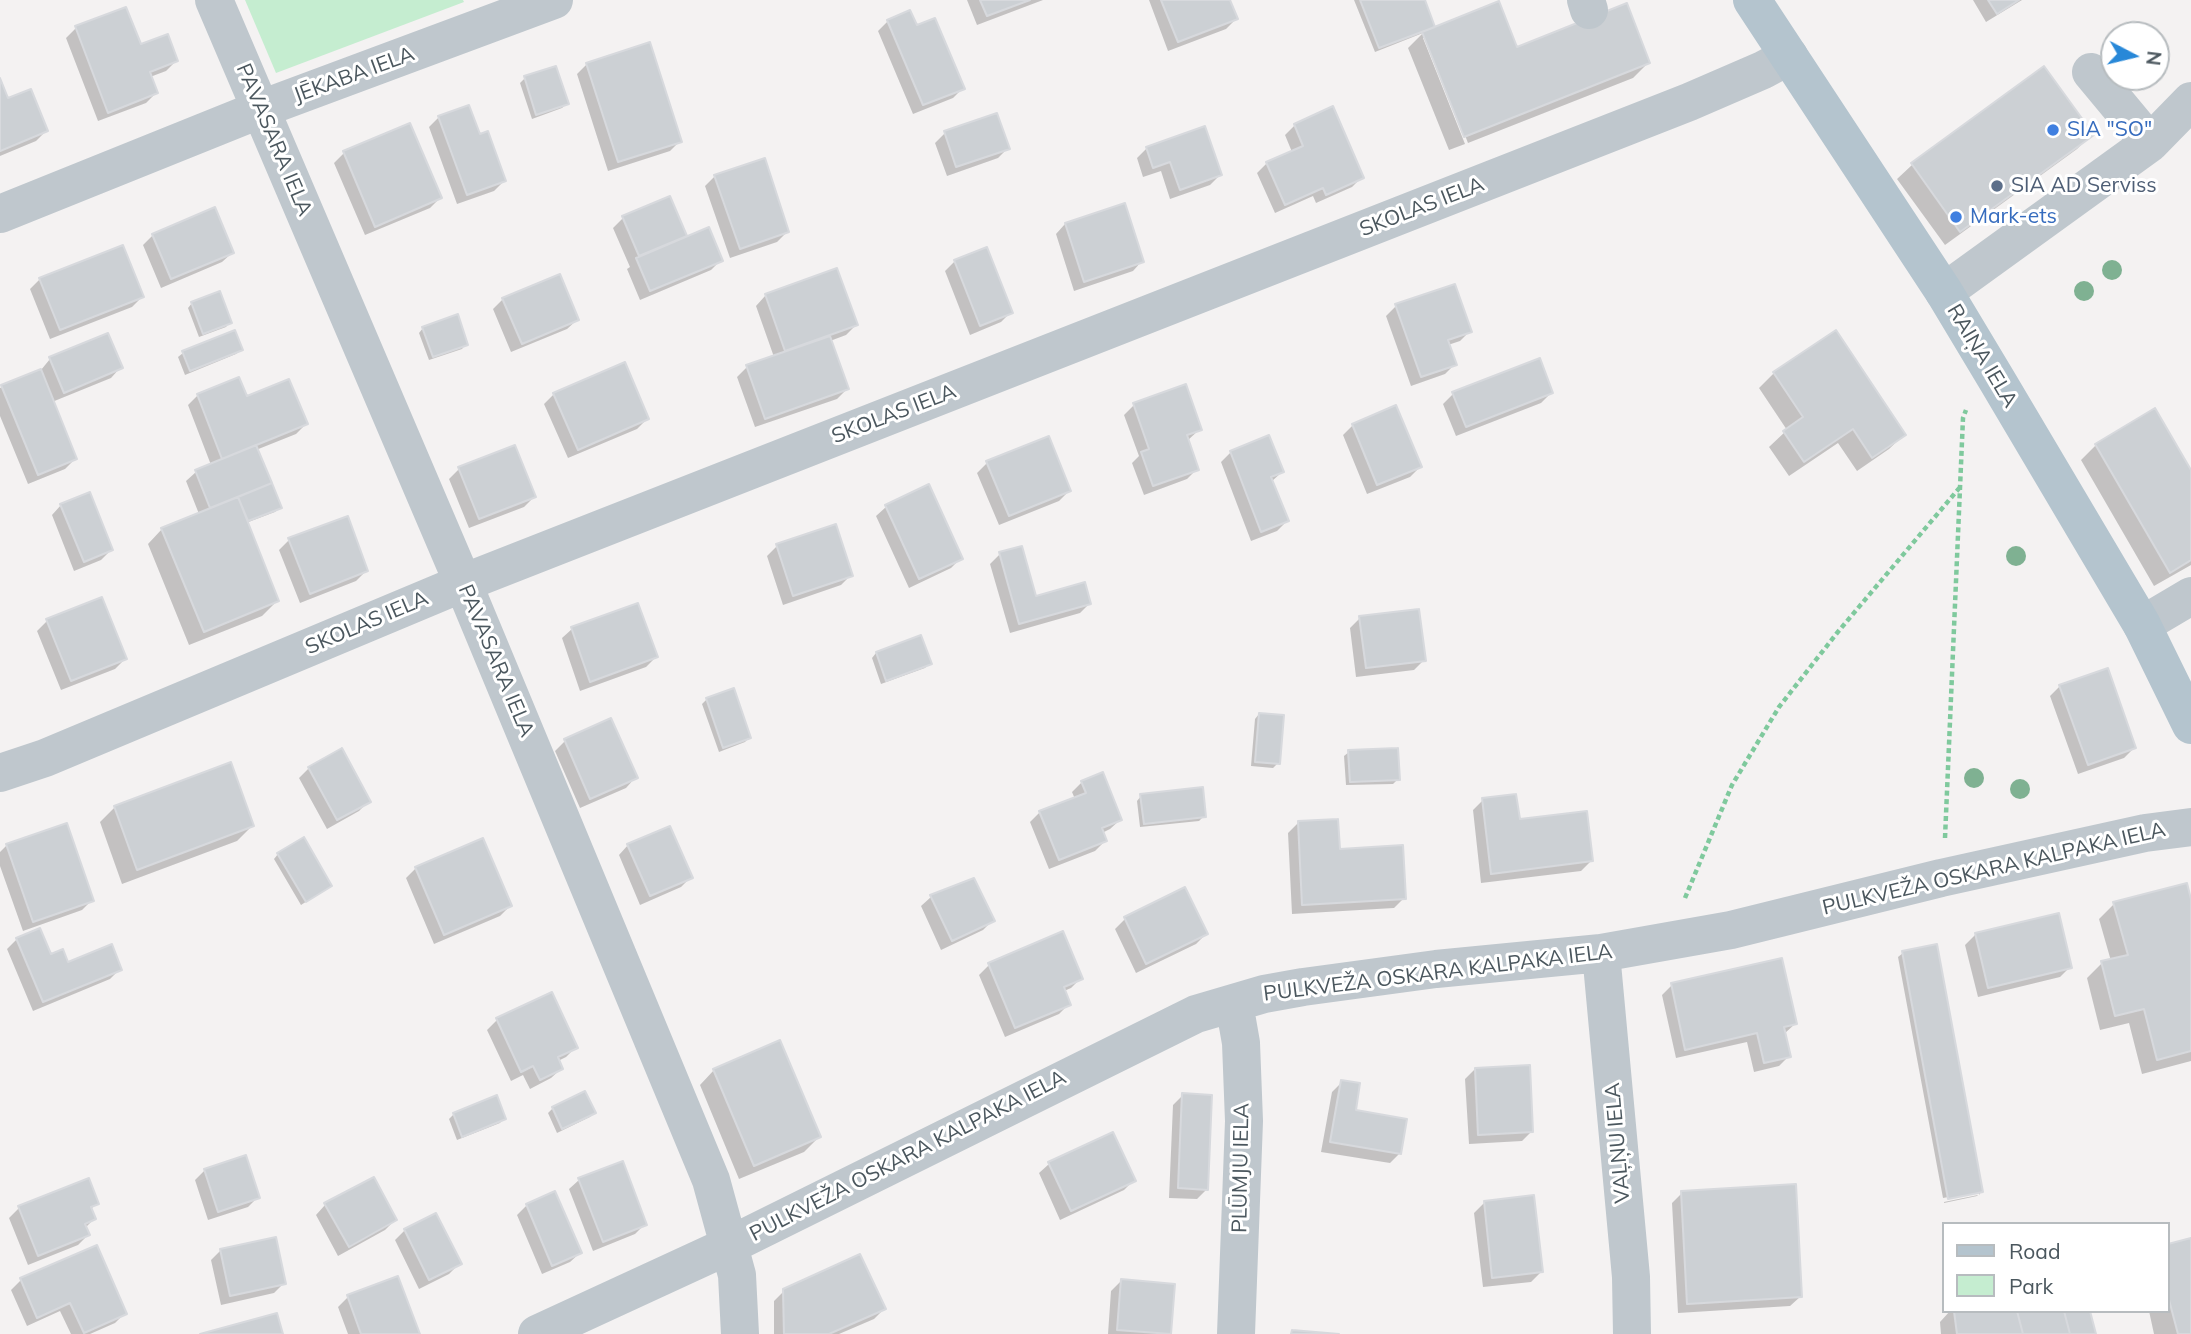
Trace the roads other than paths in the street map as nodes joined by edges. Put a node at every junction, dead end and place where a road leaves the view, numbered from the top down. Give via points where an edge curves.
1 (214, 0) edge
2 (554, 0) edge
3 (1760, 3) edge
4 (1789, 56) junction
5 (2091, 72) dead end
6 (2191, 101) edge
7 (261, 109) junction
8 (2150, 143) junction
9 (0, 214) edge
10 (1944, 292) junction
11 (463, 583) junction
12 (2191, 596) edge
13 (2142, 625) junction
14 (2191, 725) edge
15 (0, 773) edge
16 (2191, 827) edge
17 (1601, 953) junction
18 (1234, 1003) junction
19 (730, 1245) junction
20 (537, 1334) edge
21 (740, 1334) edge
22 (1236, 1334) edge
23 (1632, 1334) edge

1 - 7 street, PAVASARA IELA
2 - 7 street, JĒKABA IELA
3 - 4 main road, RAIŅA IELA
4 - 10 main road, RAIŅA IELA
4 - 11 street, SKOLAS IELA via 1689,102
5 - 8 street
6 - 8 street
7 - 9 street, JĒKABA IELA
7 - 11 street, PAVASARA IELA
8 - 10 street
10 - 13 main road, RAIŅA IELA
11 - 15 street, SKOLAS IELA
11 - 19 street, PAVASARA IELA via 712,1180
12 - 13 street
13 - 14 main road, RAIŅA IELA
16 - 17 street, PULKVEŽA OSKARA KALPAKA IELA via 1954,875 1731,930
17 - 18 street, PULKVEŽA OSKARA KALPAKA IELA via 1303,987
17 - 23 street, VAĻŅU IELA via 1631,1277
18 - 19 street, PULKVEŽA OSKARA KALPAKA IELA via 1196,1014
18 - 22 street, PLŪMJU IELA via 1241,1043 1244,1121
19 - 20 street, PULKVEŽA OSKARA KALPAKA IELA
19 - 21 street, PAVASARA IELA via 737,1275

